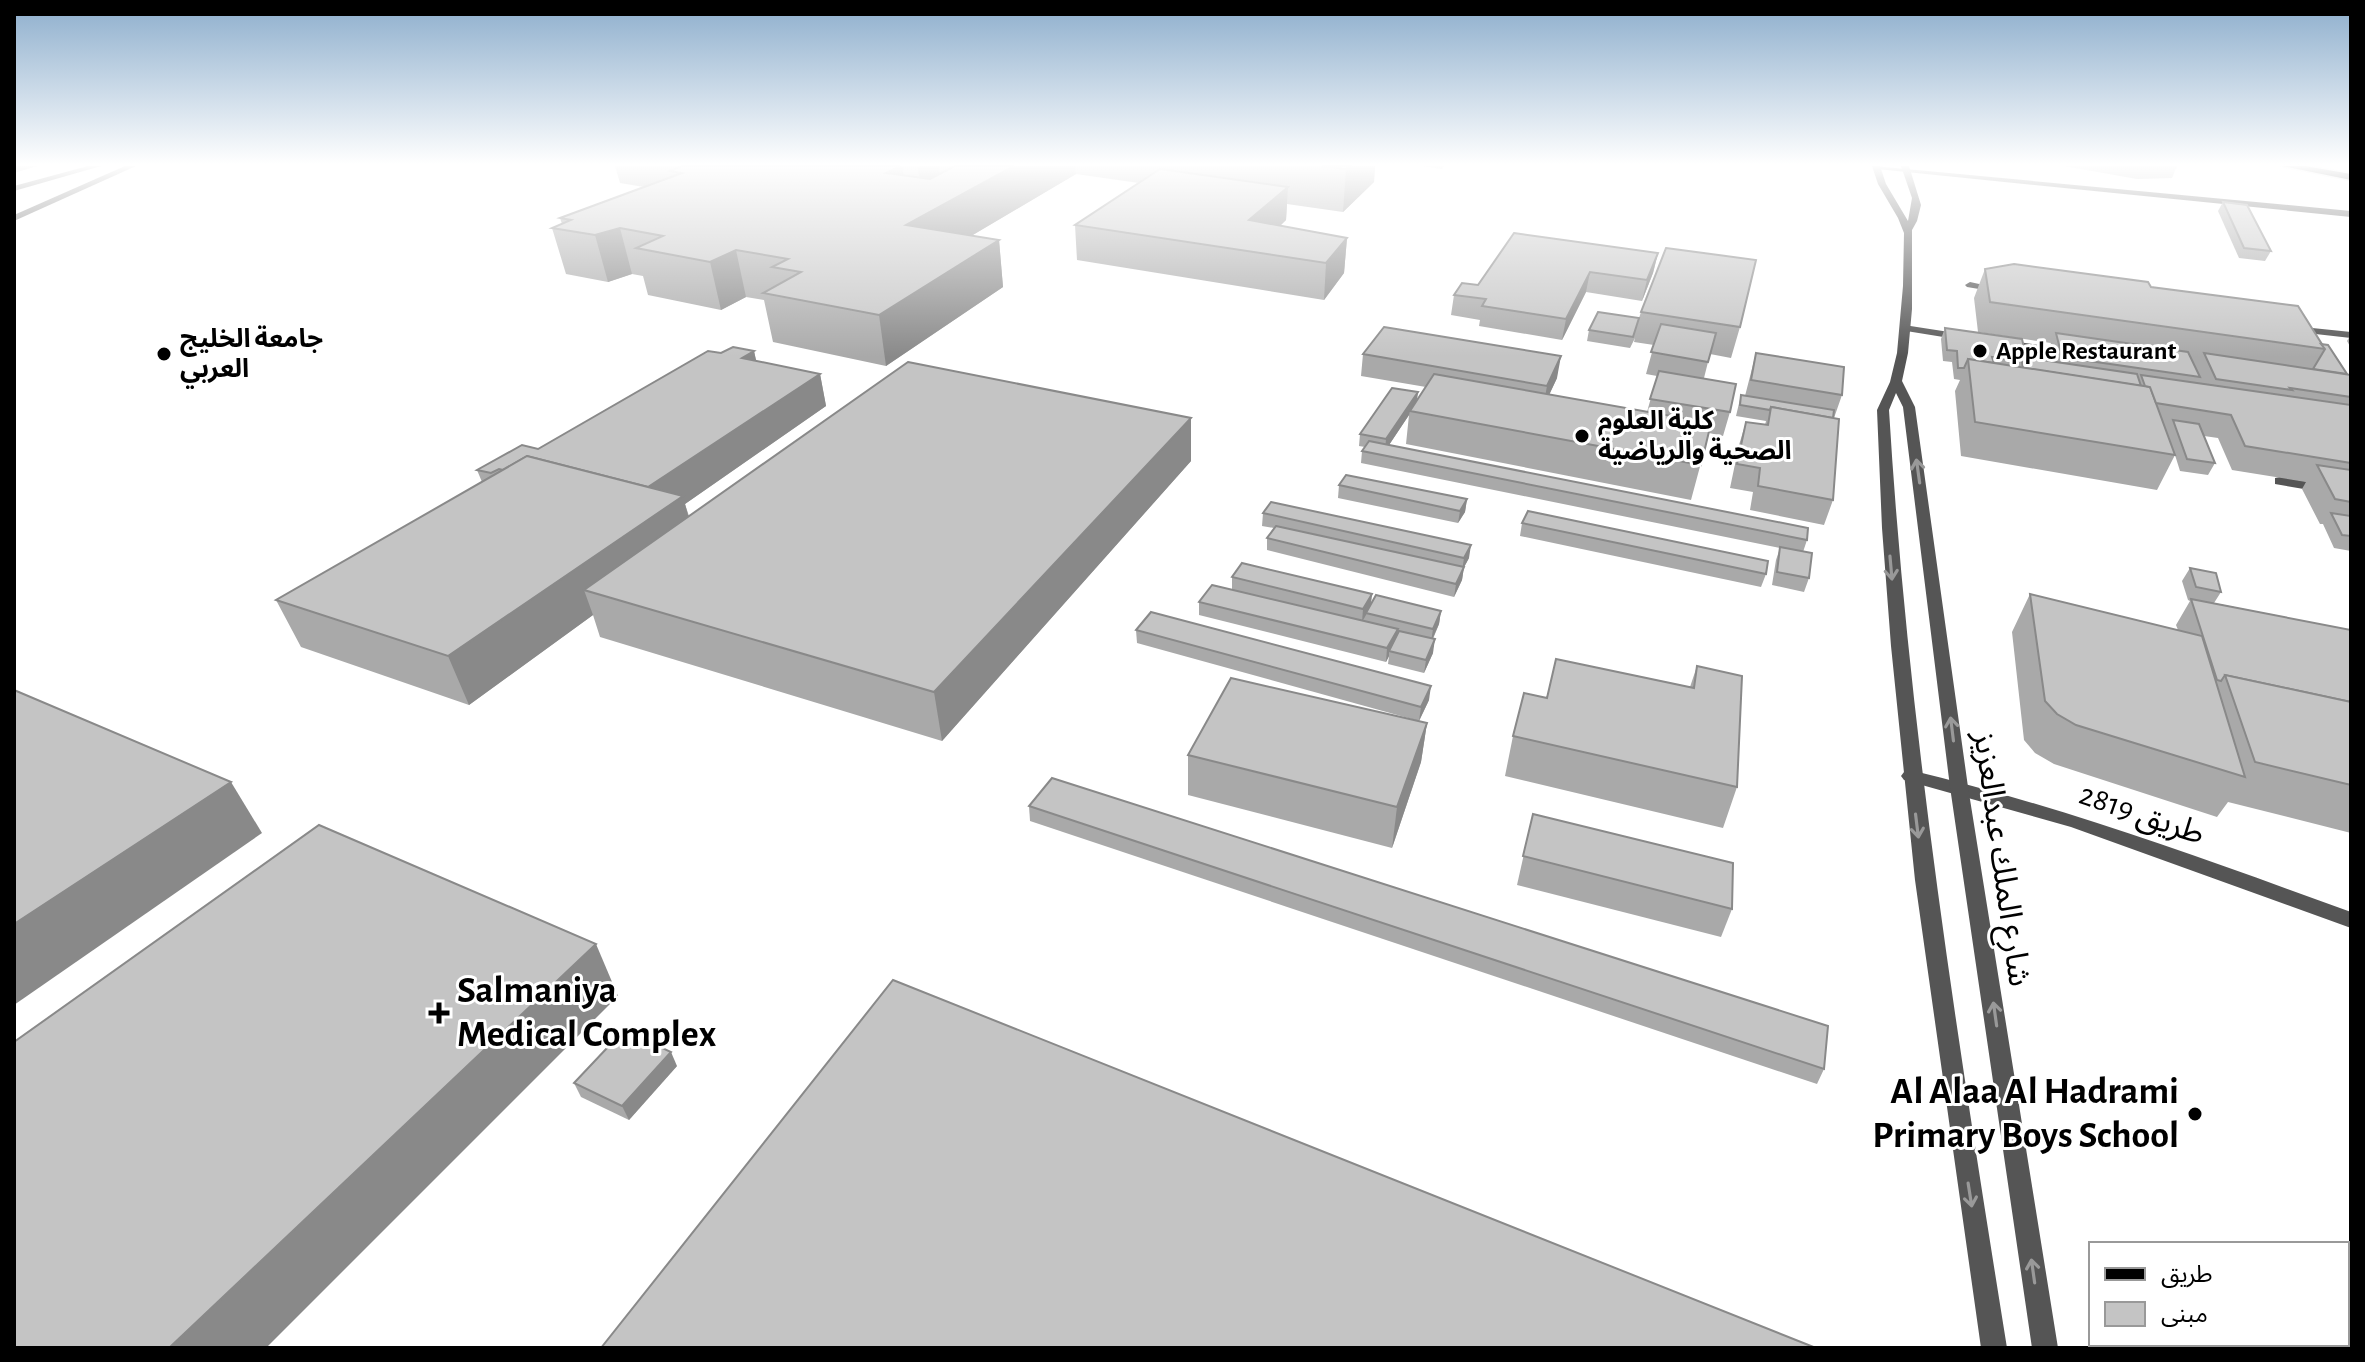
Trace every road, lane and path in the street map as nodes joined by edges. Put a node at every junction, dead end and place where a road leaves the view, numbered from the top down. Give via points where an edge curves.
1 (1908, 229) edge
2 (1970, 285) dead end
3 (2017, 291) edge
4 (2280, 327) edge
5 (1904, 328) junction
6 (2327, 334) junction
7 (2351, 335) edge
8 (1978, 339) edge
9 (1993, 341) edge
10 (2038, 348) junction
11 (2331, 351) edge
12 (2085, 355) edge
13 (2040, 362) edge
14 (1896, 381) junction
15 (2280, 481) dead end
16 (2351, 493) edge
17 (1910, 776) junction
18 (1959, 787) junction
19 (2351, 920) edge
20 (1994, 1348) edge
21 (2045, 1348) edge

1 - 5 street, شارع الملك عبدالعزيز
2 - 3 street
4 - 6 street
5 - 8 street
5 - 14 street, شارع الملك عبدالعزيز
6 - 7 street
6 - 11 street via 2322,336
9 - 10 street
10 - 12 street
10 - 13 street
14 -> 17 street, شارع الملك عبدالعزيز via 1883,410 1888,544
18 -> 14 street, شارع الملك عبدالعزيز via 1909,407
15 - 16 street
17 - 18 street, طريق 2819
17 -> 20 street, شارع الملك عبدالعزيز
18 - 19 street, طريق 2819 via 2119,837
21 -> 18 street, شارع الملك عبدالعزيز

